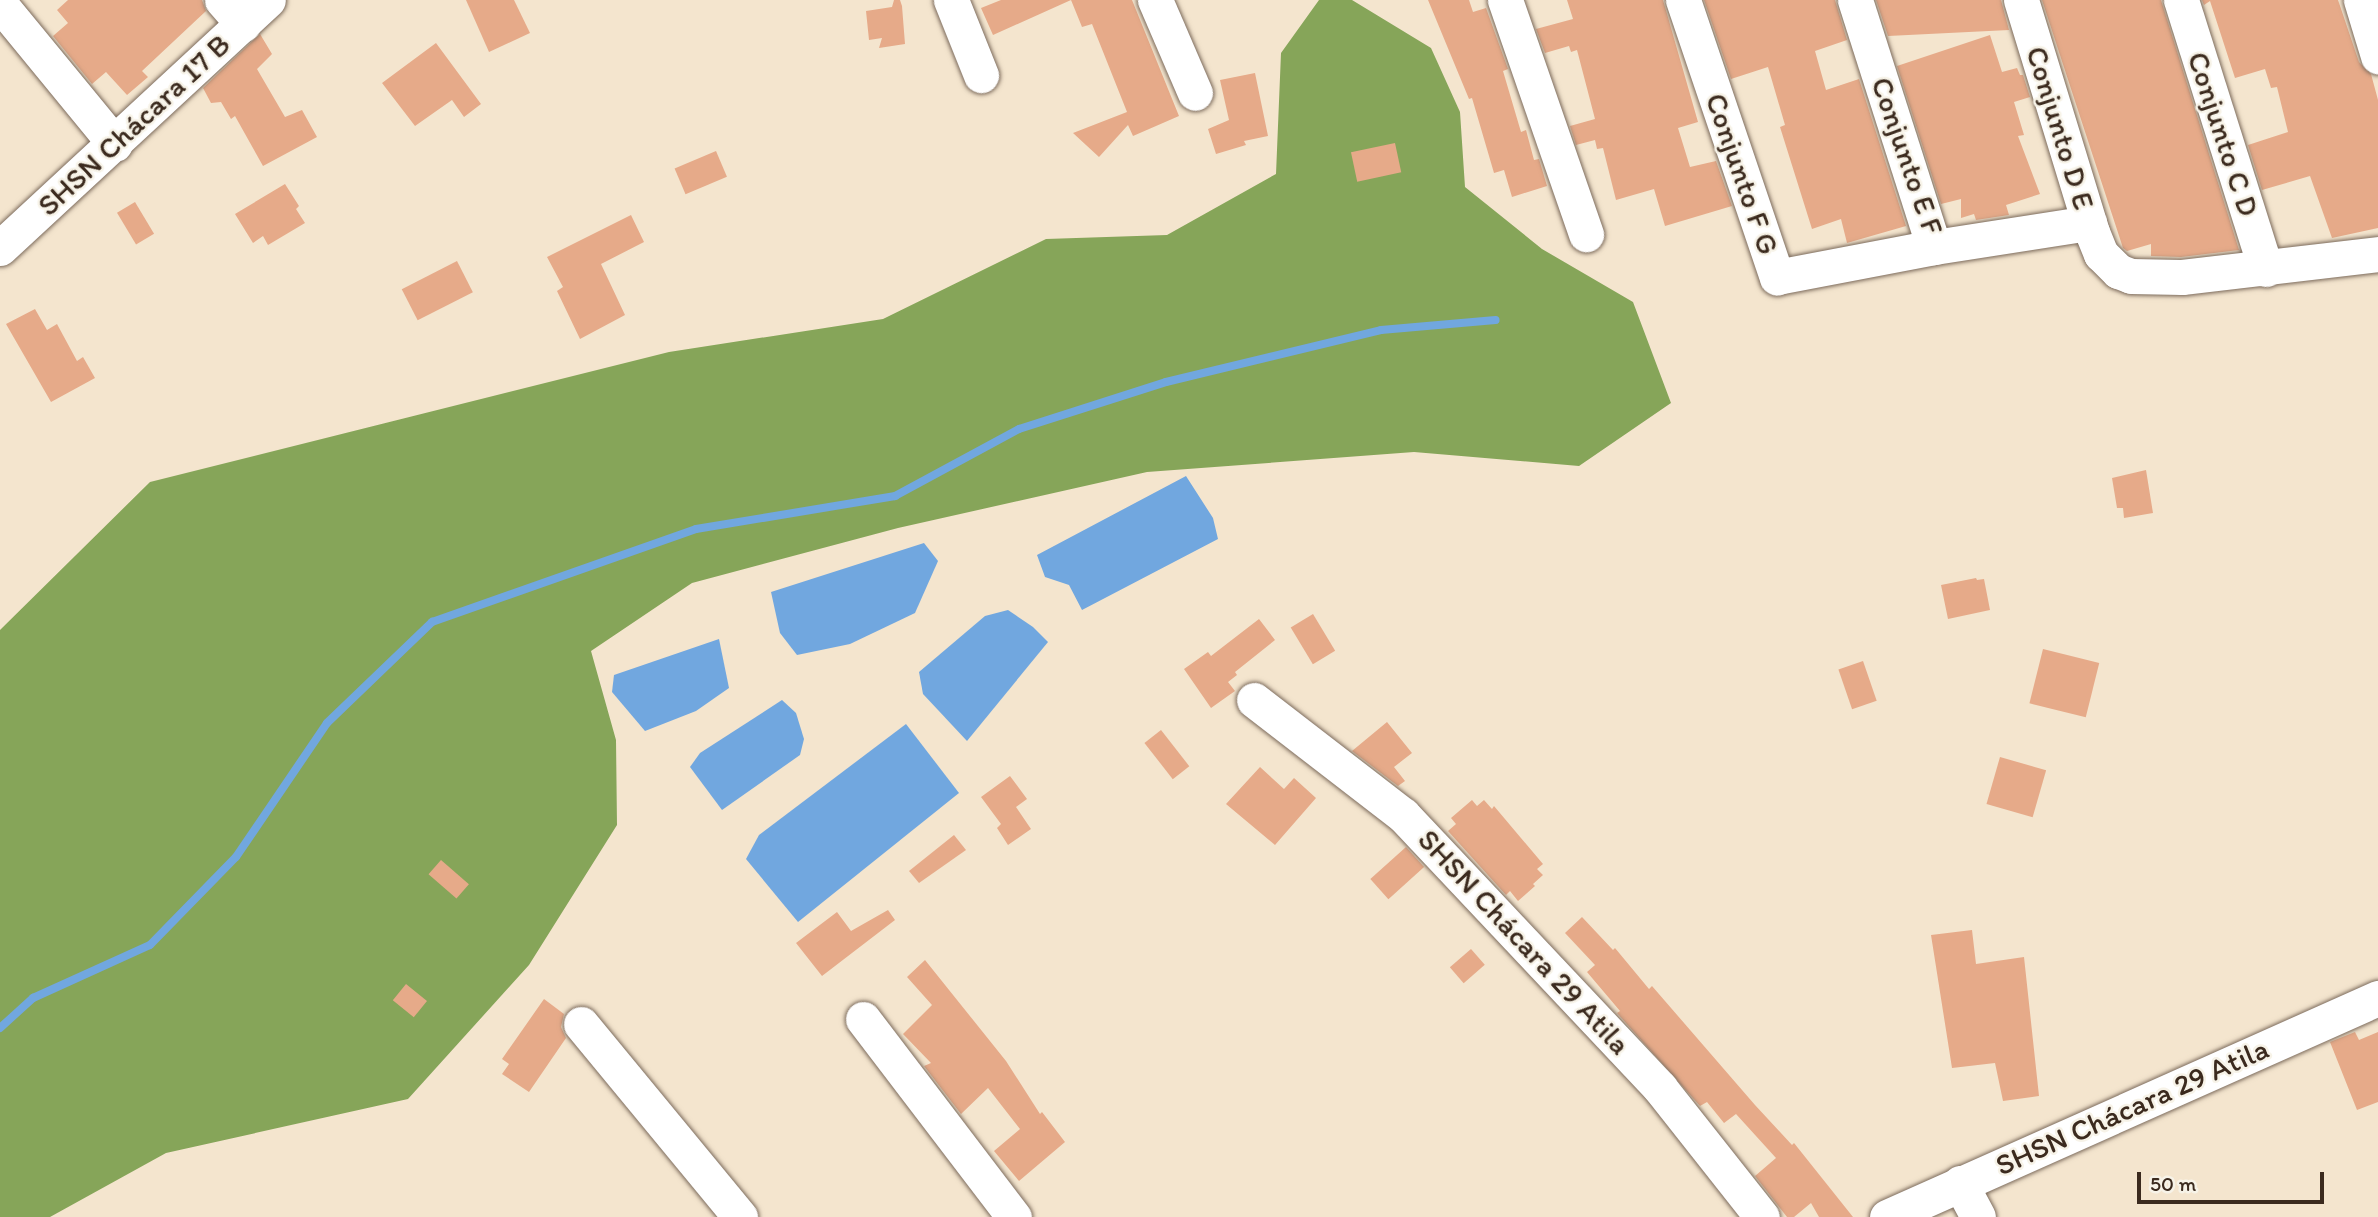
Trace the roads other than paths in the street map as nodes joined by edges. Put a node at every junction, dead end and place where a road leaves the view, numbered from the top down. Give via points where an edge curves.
1 (268, 0) edge
2 (951, 0) edge
3 (1155, 0) edge
4 (1505, 0) edge
5 (1683, 0) edge
6 (1855, 0) edge
7 (2021, 0) edge
8 (2181, 0) edge
9 (2361, 0) edge
10 (0, 4) edge
11 (232, 12) edge
12 (2378, 56) edge
13 (981, 75) dead end
14 (1195, 93) dead end
15 (115, 144) junction
16 (1586, 234) dead end
17 (2095, 239) junction
18 (1934, 247) junction
19 (0, 248) edge
20 (2378, 254) edge
21 (2266, 269) junction
22 (1254, 700) dead end
23 (2378, 998) edge
24 (863, 1019) dead end
25 (581, 1024) dead end
26 (1960, 1183) junction
27 (740, 1217) edge
28 (1014, 1217) edge
29 (1762, 1217) edge
30 (1887, 1217) edge
31 (1978, 1217) edge

1 - 11 street, SHSN Chácara 17 B
2 - 13 street
3 - 14 street
4 - 16 street
5 - 18 street, Conjunto F G via 1777,277
6 - 18 street, Conjunto E F
7 - 17 street, Conjunto D E
8 - 21 street, Conjunto C D
9 - 12 street
10 - 15 street
11 - 15 street, SHSN Chácara 17 B
15 - 19 street, SHSN Chácara 17 B
17 - 18 street, Conjunto E F
17 - 21 street via 2118,271 2132,276 2182,277
20 - 21 street
22 - 29 street, SHSN Chácara 29 Atila via 1403,815 1651,1078
23 - 26 street, SHSN Chácara 29 Atila
24 - 28 street
25 - 27 street
26 - 30 street, SHSN Chácara 29 Atila
26 - 31 street

